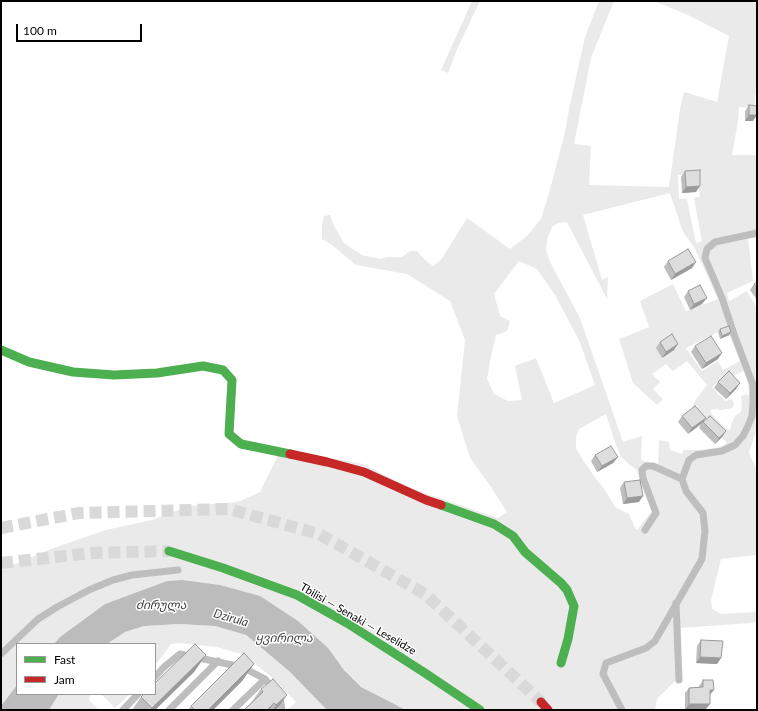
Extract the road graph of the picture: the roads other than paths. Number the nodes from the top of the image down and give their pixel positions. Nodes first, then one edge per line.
1 (757, 233) edge
2 (1, 350) edge
3 (682, 479) junction
4 (646, 530) dead end
5 (169, 552) tunnel mouth
6 (178, 570) dead end
7 (676, 603) junction
8 (1, 654) edge
9 (218, 661) junction
10 (561, 663) dead end
11 (156, 676) edge
12 (265, 679) junction
13 (678, 680) dead end
14 (137, 695) edge
15 (541, 702) tunnel mouth
16 (122, 710) edge
17 (169, 710) edge
18 (233, 710) edge
19 (282, 710) edge
20 (480, 710) edge
21 (548, 710) edge
22 (622, 710) edge

1 - 3 street
2 - 10 main road
3 - 4 street
3 - 7 street
5 - 20 main road, Tbilisi — Senaki — Leselidze
6 - 8 street
7 - 13 street
7 - 22 street
9 - 11 street
9 - 12 street
9 - 17 street
12 - 18 street
12 - 19 street
14 - 16 street
15 - 21 main road

